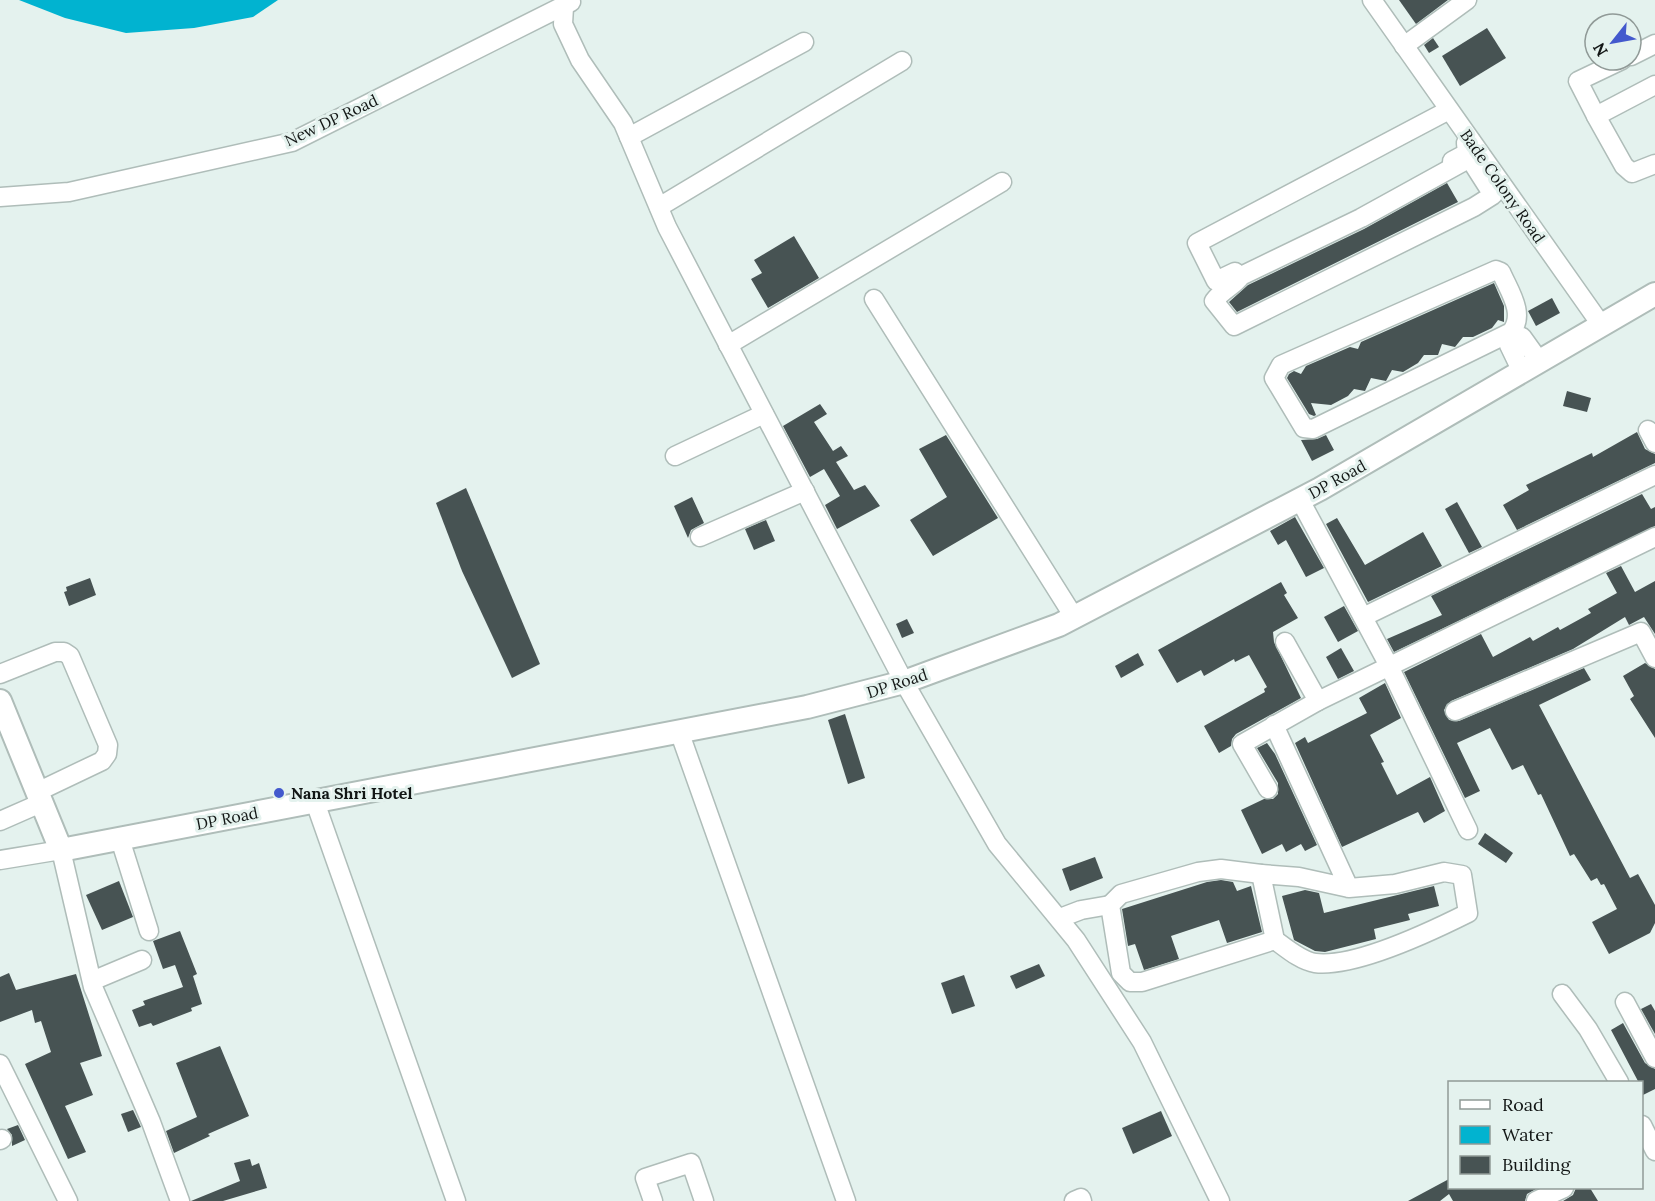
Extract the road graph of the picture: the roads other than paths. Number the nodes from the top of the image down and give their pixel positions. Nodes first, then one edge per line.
1 (1372, 0) edge
2 (1467, 0) edge
3 (569, 3) edge
4 (804, 42) dead end
5 (1404, 46) junction
6 (902, 61) dead end
7 (1597, 72) edge
8 (1655, 86) edge
9 (1446, 112) junction
10 (1596, 116) junction
11 (629, 137) junction
12 (1472, 151) junction
13 (1655, 164) edge
14 (1002, 182) dead end
15 (0, 197) edge
16 (659, 207) junction
17 (1655, 294) edge
18 (874, 299) dead end
19 (1602, 326) junction
20 (728, 345) junction
21 (1522, 352) junction
22 (764, 414) junction
23 (675, 456) dead end
24 (1655, 475) edge
25 (805, 491) junction
26 (1300, 500) junction
27 (700, 537) dead end
28 (1655, 537) edge
29 (1363, 617) junction
30 (1067, 621) junction
31 (1648, 628) edge
32 (1285, 642) dead end
33 (1655, 658) edge
34 (1389, 666) junction
35 (0, 674) edge
36 (904, 682) junction
37 (0, 701) edge
38 (1318, 701) junction
39 (1455, 711) dead end
40 (1274, 725) junction
41 (679, 731) junction
42 (1268, 789) dead end
43 (39, 798) junction
44 (315, 802) junction
45 (0, 821) edge
46 (1468, 830) dead end
47 (120, 839) junction
48 (61, 850) junction
49 (0, 860) edge
50 (1261, 874) junction
51 (1349, 888) junction
52 (1110, 905) junction
53 (1060, 918) junction
54 (149, 931) dead end
55 (1275, 940) junction
56 (142, 960) dead end
57 (92, 981) junction
58 (1562, 994) dead end
59 (1625, 1002) dead end
60 (1655, 1058) edge
61 (0, 1064) edge
62 (1618, 1081) edge
63 (1643, 1129) edge
64 (1651, 1147) edge
65 (1562, 1189) edge
66 (68, 1201) edge
67 (180, 1201) edge
68 (456, 1201) edge
69 (653, 1201) edge
70 (704, 1201) edge
71 (846, 1201) edge
72 (1074, 1201) edge
73 (1082, 1201) edge
74 (1221, 1201) edge
75 (1536, 1201) edge

1 - 5 street, Bade Colony Road
2 - 5 street
3 - 11 street
3 - 15 street, New DP Road
4 - 11 street
5 - 9 street, Bade Colony Road
6 - 16 street
7 - 10 street
8 - 10 street
9 - 12 street, Bade Colony Road
9 - 12 street
10 - 13 street
11 - 16 street
12 - 12 street
12 - 19 street, Bade Colony Road
14 - 20 street
16 - 20 street
17 - 19 street, DP Road
18 - 30 street
19 - 21 street, DP Road
20 - 22 street
21 - 21 street
21 - 26 street, DP Road
22 - 23 street
22 - 25 street
24 - 29 street
25 - 27 street
25 - 36 street
26 - 29 street
26 - 30 street, DP Road
28 - 34 street
29 - 34 street
30 - 36 street, DP Road
31 - 33 street
31 - 39 street
32 - 38 street
34 - 38 street
34 - 46 street
35 - 43 street
36 - 41 street, DP Road
36 - 53 street
37 - 43 street
38 - 40 street
40 - 42 street
40 - 51 street
41 - 44 street, DP Road
41 - 71 street
43 - 45 street
43 - 48 street
44 - 47 street, DP Road
44 - 68 street
47 - 48 street, DP Road
47 - 54 street
48 - 49 street
48 - 57 street
50 - 51 street
50 - 52 street
50 - 55 street
51 - 55 street
52 - 53 street
52 - 55 street
53 - 74 street
56 - 57 street
57 - 67 street
58 - 62 street
59 - 60 street
61 - 66 street
63 - 64 street
65 - 75 street
69 - 70 street
72 - 73 street

